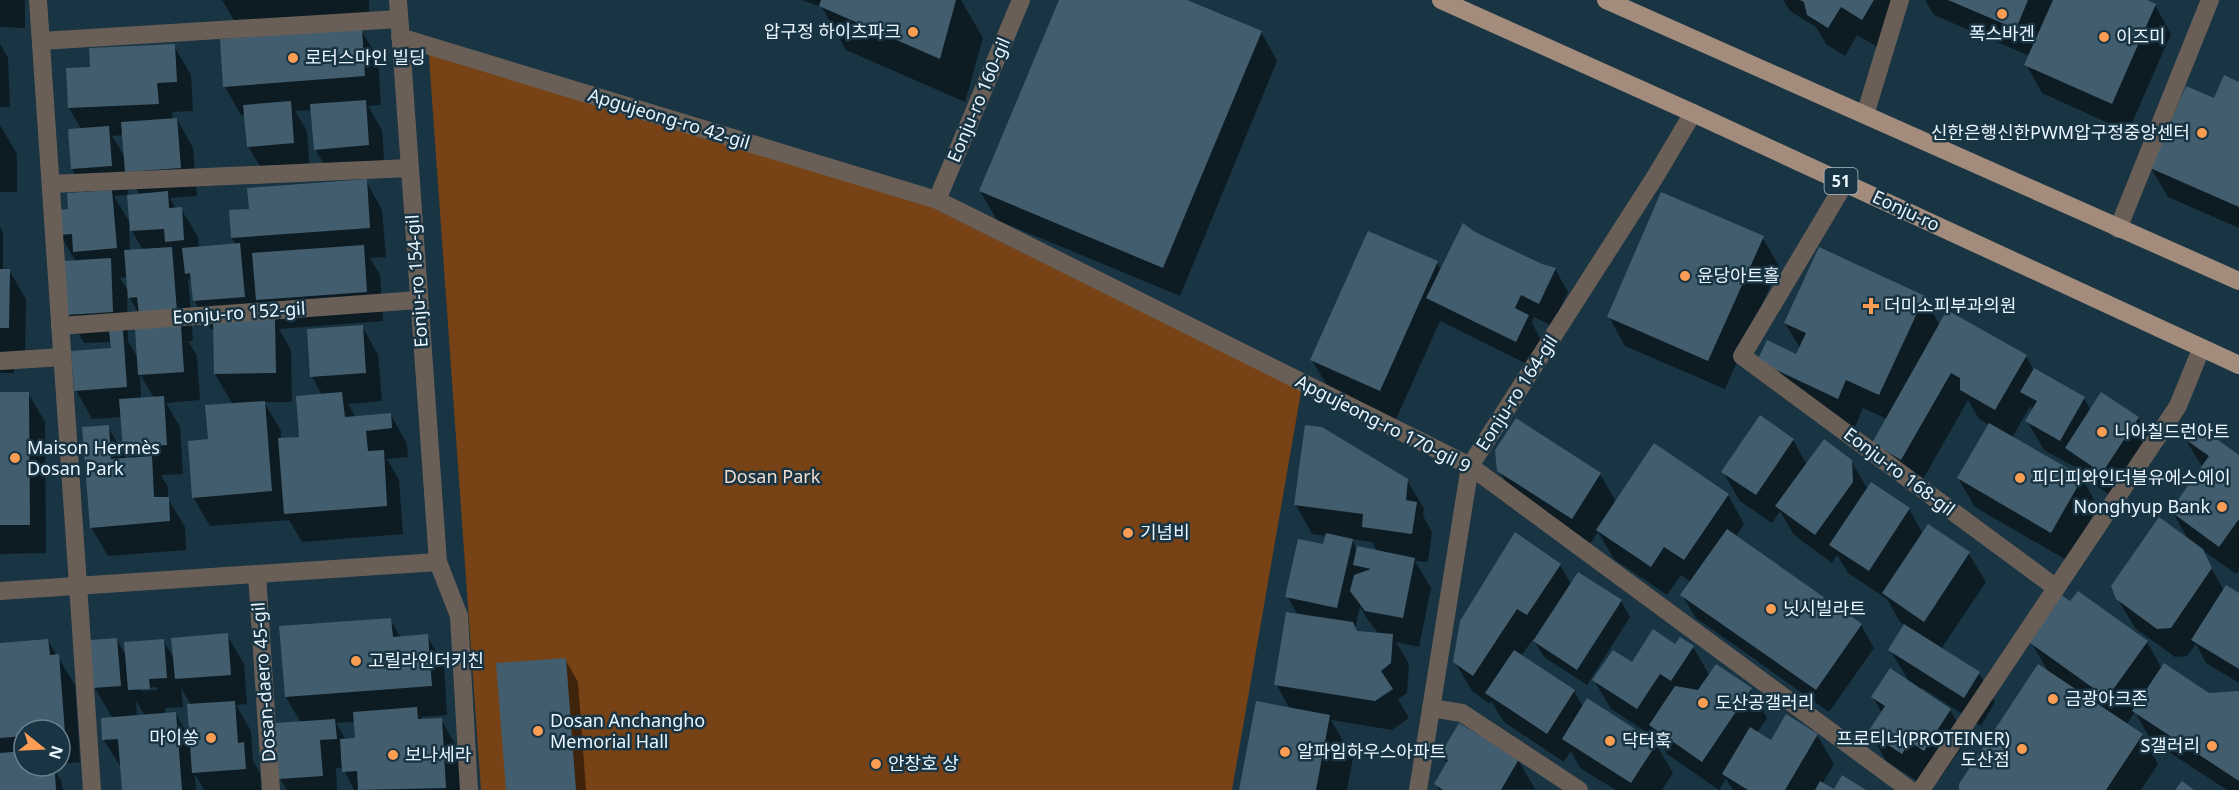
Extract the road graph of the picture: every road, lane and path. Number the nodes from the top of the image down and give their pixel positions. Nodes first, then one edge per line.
1 (38, 0) edge
2 (398, 0) edge
3 (1021, 0) edge
4 (1441, 0) edge
5 (1606, 0) edge
6 (1900, 0) edge
7 (2210, 0) edge
8 (400, 28) junction
9 (41, 41) junction
10 (1693, 112) junction
11 (1865, 115) junction
12 (409, 168) junction
13 (1845, 183) junction
14 (51, 184) junction
15 (937, 200) junction
16 (2118, 229) junction
17 (2239, 281) edge
18 (418, 300) junction
19 (60, 326) junction
20 (2201, 349) junction
21 (62, 357) junction
22 (0, 361) edge
23 (2239, 365) edge
24 (1470, 466) junction
25 (438, 562) junction
26 (257, 574) junction
27 (77, 586) junction
28 (2055, 588) junction
29 (0, 591) edge
30 (1431, 708) junction
31 (92, 790) edge
32 (271, 790) edge
33 (469, 790) edge
34 (1418, 790) edge
35 (1579, 790) edge
36 (1910, 790) edge
37 (1921, 790) edge

1 - 9 street
2 - 8 street, Eonju-ro 154-gil
3 - 15 street, Eonju-ro 160-gil
4 - 10 main road, Eonju-ro / 51
5 - 11 main road
6 - 11 street
7 - 16 street
8 - 9 street
8 - 12 street, Eonju-ro 154-gil
8 - 15 street, Apgujeong-ro 42-gil
9 - 14 street
10 - 13 main road, Eonju-ro / 51
10 - 24 street, Eonju-ro 164-gil
11 - 16 main road
12 - 14 street
12 - 18 street, Eonju-ro 154-gil
13 - 20 main road, Eonju-ro / 51
13 - 28 street, Eonju-ro 168-gil
14 - 19 street
15 - 24 street, Apgujeong-ro 170-gil 9
16 - 17 main road
18 - 19 street, Eonju-ro 152-gil
18 - 25 street, Eonju-ro 154-gil
19 - 21 street
20 - 23 main road, Eonju-ro / 51
20 - 28 street
21 - 22 street
21 - 27 street
24 - 30 street, Eonju-ro 164-gil
24 - 36 street, Apgujeong-ro 170-gil 9
25 - 26 street
25 - 33 street
26 - 27 street
26 - 32 street, Dosan-daero 45-gil
27 - 29 street
27 - 31 street
28 - 37 street
30 - 34 street, Eonju-ro 164-gil
30 - 35 street

